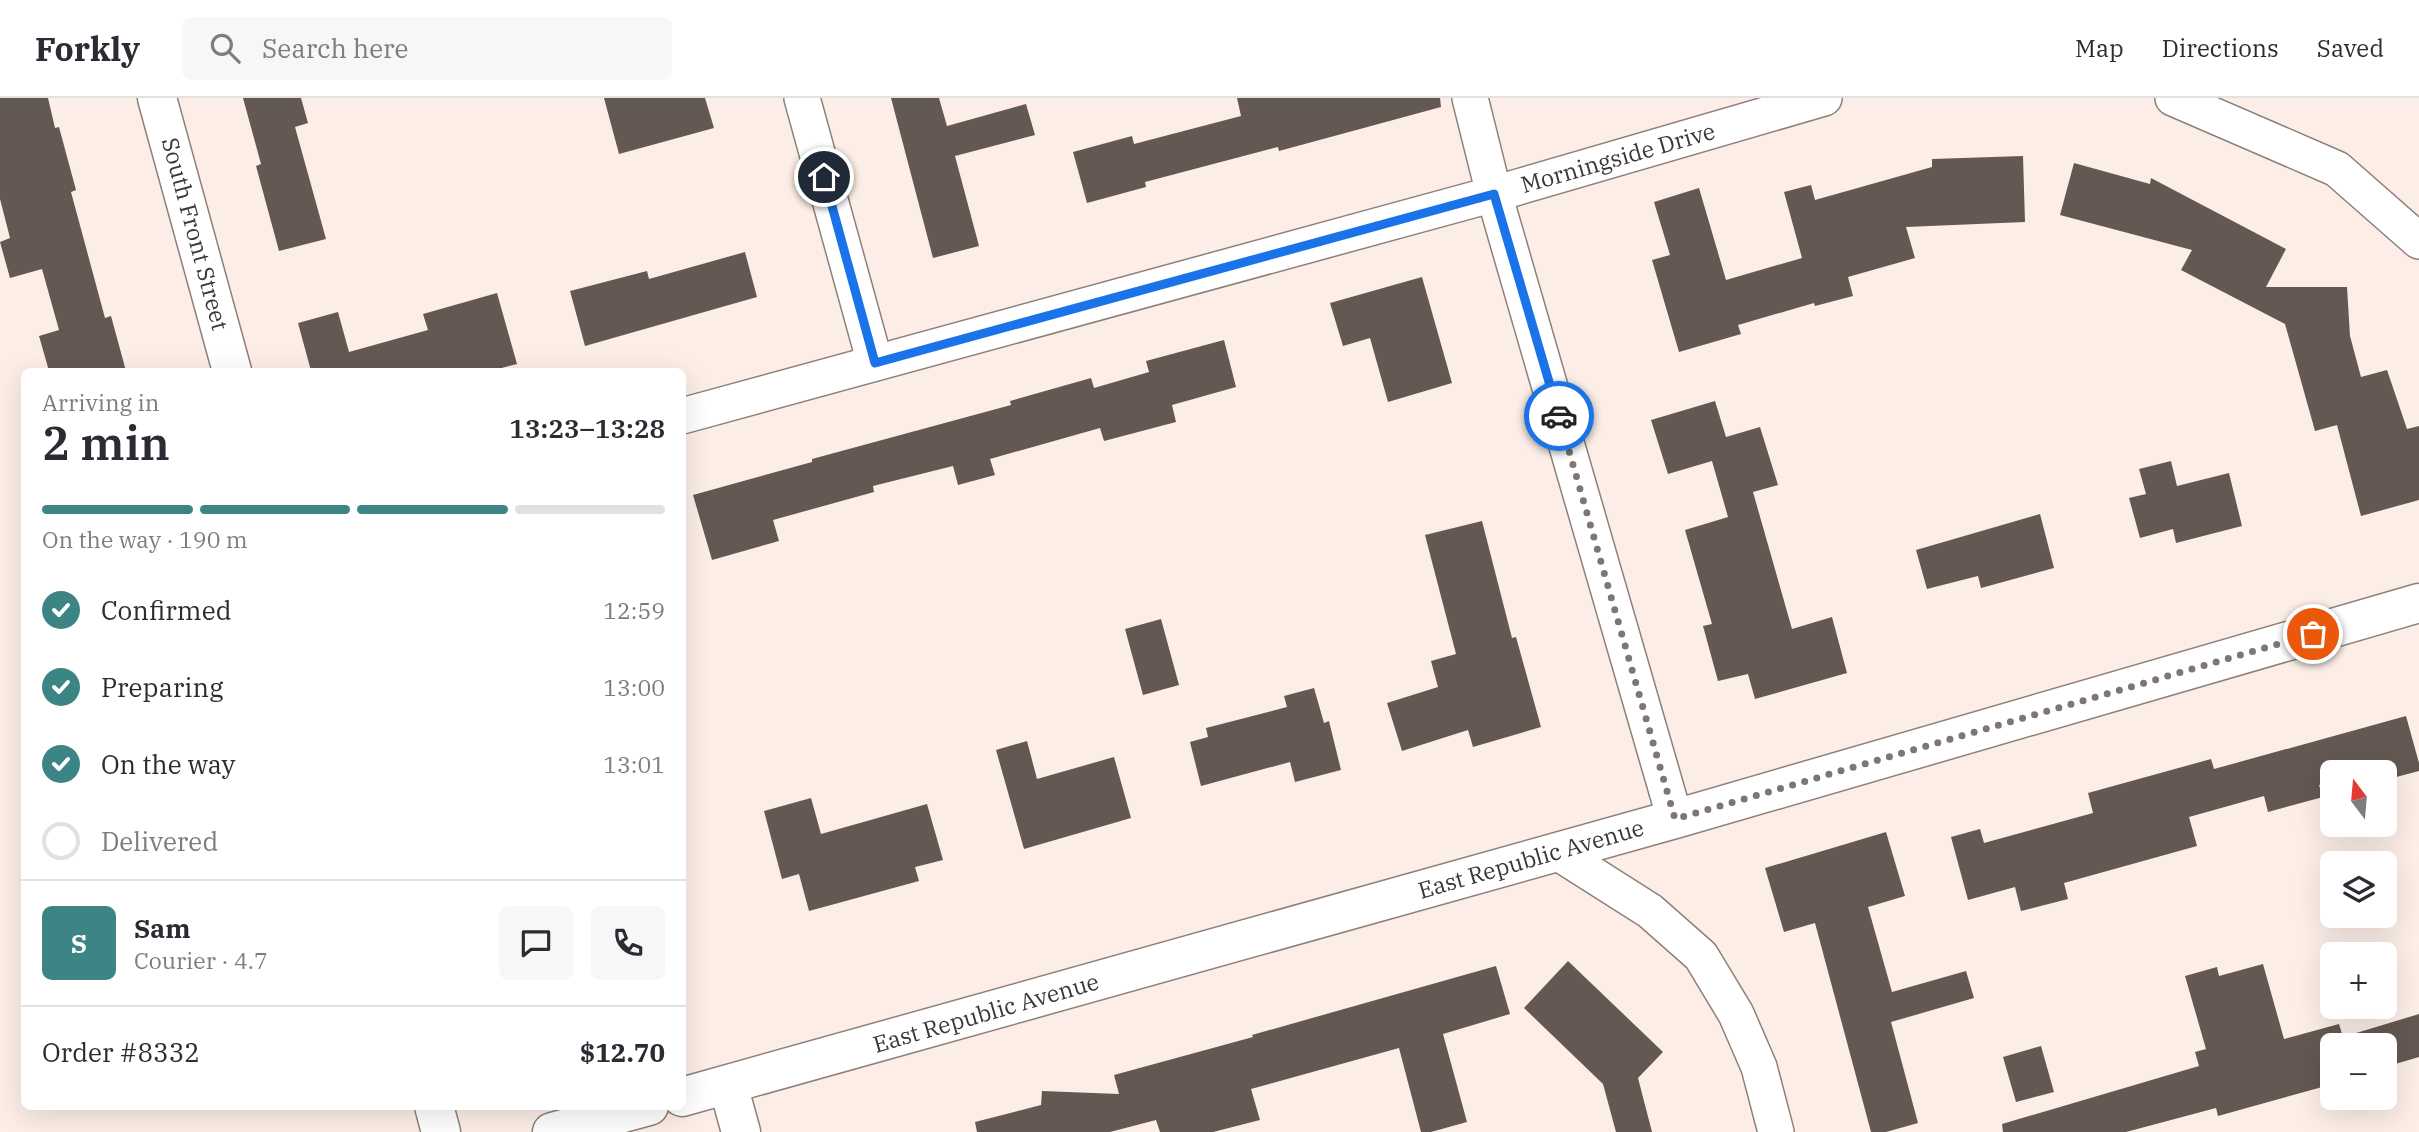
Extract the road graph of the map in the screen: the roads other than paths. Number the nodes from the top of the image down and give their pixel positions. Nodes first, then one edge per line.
1 (157, 98) edge
2 (802, 98) edge
3 (1470, 98) edge
4 (1824, 98) edge
5 (2174, 98) edge
6 (1494, 194) junction
7 (2412, 229) edge
8 (875, 363) junction
9 (231, 368) edge
10 (686, 415) edge
11 (2419, 603) edge
12 (1675, 819) junction
13 (1557, 852) junction
14 (728, 1085) junction
15 (686, 1096) edge
16 (435, 1110) edge
17 (634, 1110) edge
18 (441, 1132) edge
19 (552, 1132) edge
20 (741, 1132) edge
21 (1776, 1132) edge

1 - 9 street, South Front Street
2 - 8 street
3 - 6 street
4 - 6 street, Morningside Drive
5 - 7 street
6 - 8 street, Morningside Drive
6 - 12 street
8 - 10 street, Morningside Drive
11 - 12 street, East Republic Avenue
12 - 13 street, East Republic Avenue
13 - 14 street, East Republic Avenue
13 - 21 street
14 - 15 street, East Republic Avenue
14 - 20 street
16 - 18 street
17 - 19 street

